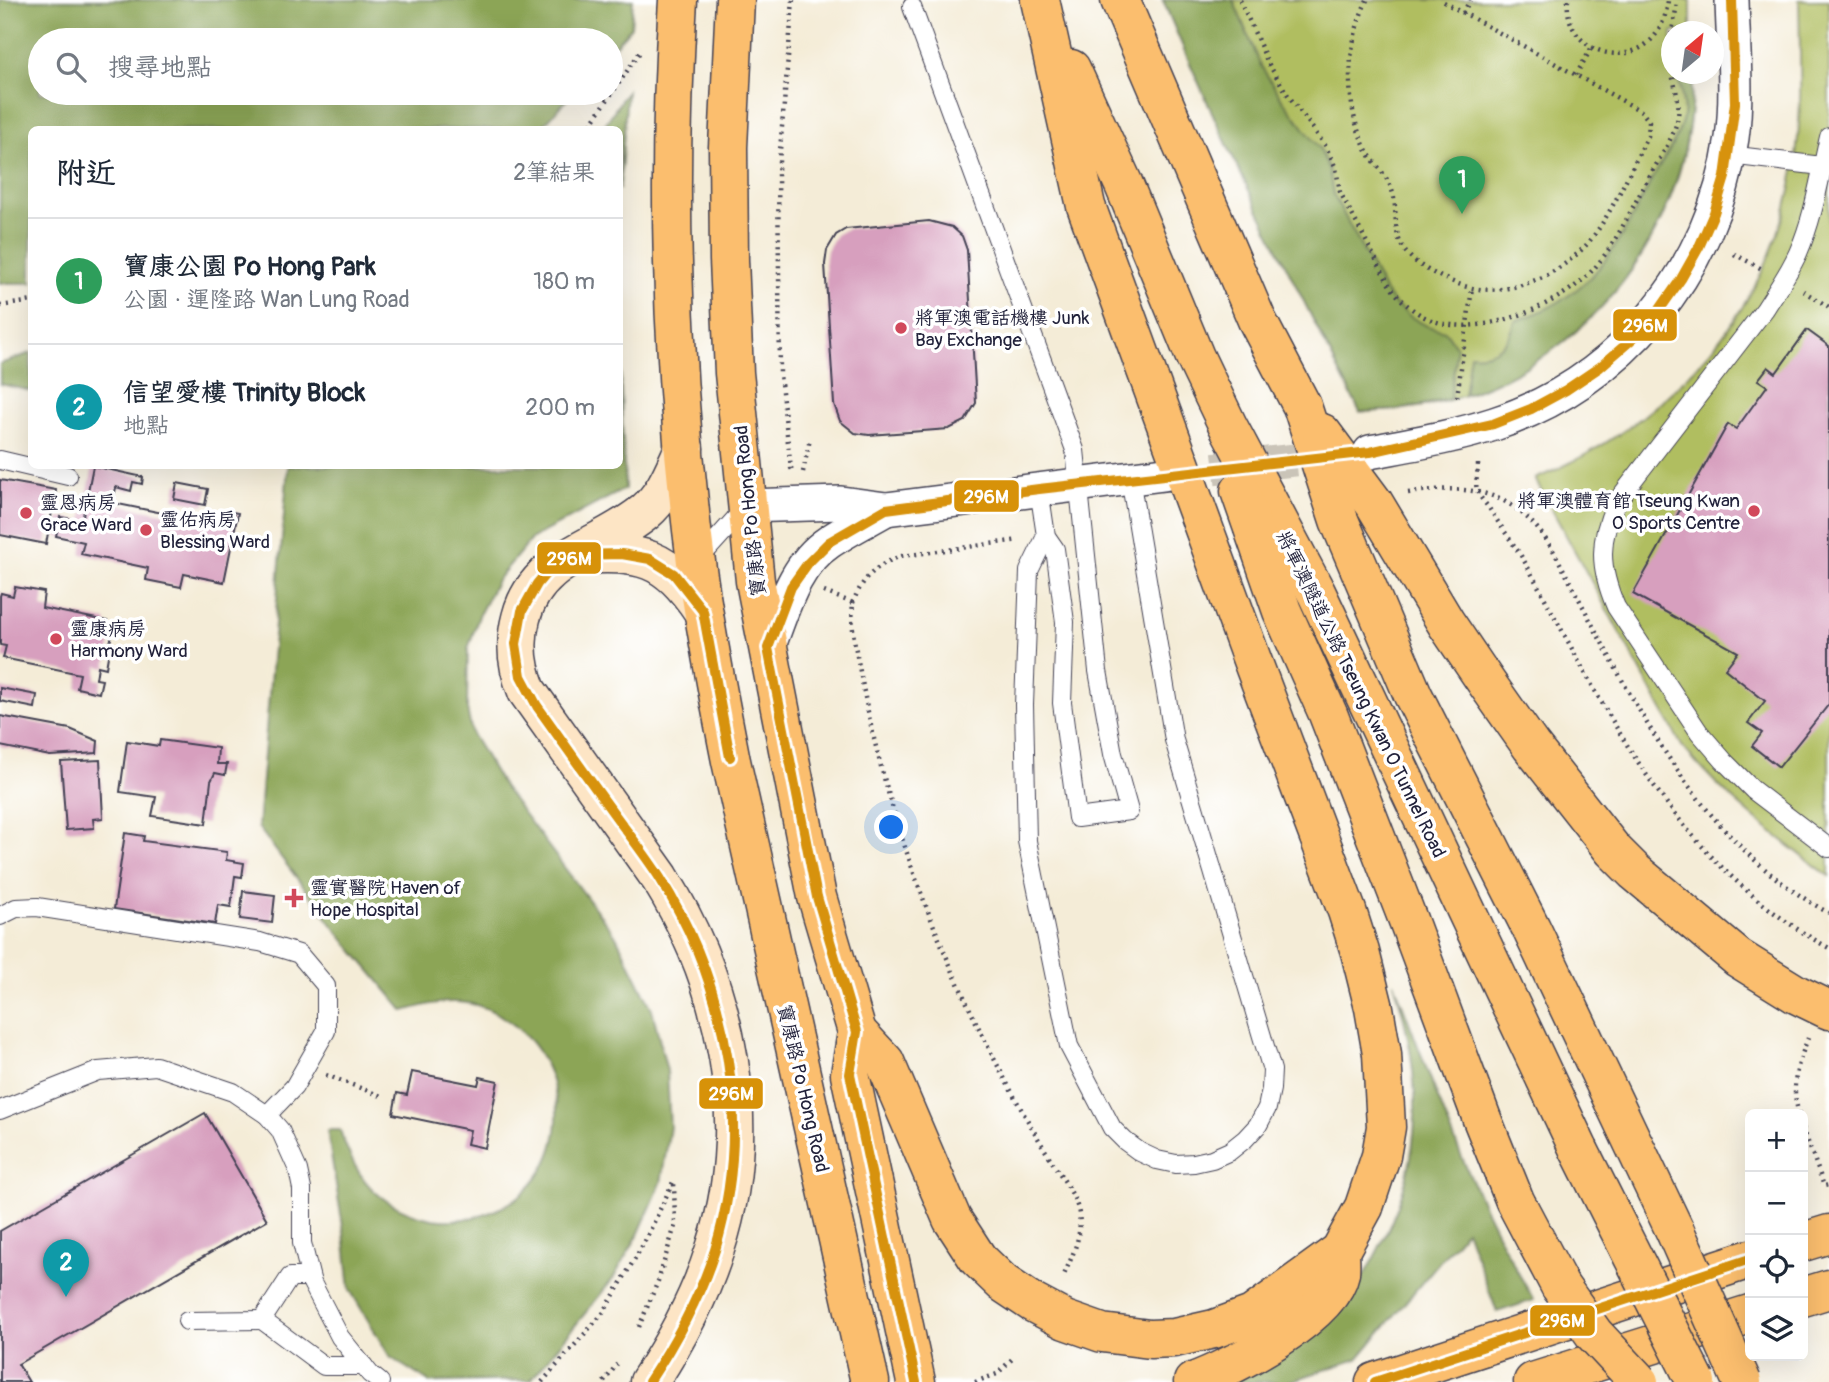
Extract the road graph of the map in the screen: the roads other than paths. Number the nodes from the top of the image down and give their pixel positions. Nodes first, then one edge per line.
1 (678, 0) edge
2 (735, 0) edge
3 (1040, 0) edge
4 (1120, 0) edge
5 (1732, 0) edge
6 (912, 8) dead end
7 (1829, 137) edge
8 (1729, 155) junction
9 (1822, 166) junction
10 (1195, 357) junction
11 (1302, 405) junction
12 (684, 448) junction
13 (1370, 453) tunnel mouth
14 (0, 460) edge
15 (28, 467) edge
16 (38, 469) edge
17 (1164, 474) tunnel mouth
18 (68, 476) dead end
19 (1130, 478) junction
20 (1080, 484) junction
21 (1039, 489) junction
22 (747, 506) junction
23 (886, 509) junction
24 (1046, 536) junction
25 (574, 555) junction
26 (696, 562) junction
27 (703, 611) junction
28 (768, 648) junction
29 (1829, 848) edge
30 (0, 916) edge
31 (1818, 1024) edge
32 (858, 1032) junction
33 (0, 1110) edge
34 (267, 1115) junction
35 (1829, 1234) edge
36 (1808, 1240) edge
37 (1340, 1251) junction
38 (1745, 1261) edge
39 (310, 1277) junction
40 (1829, 1289) edge
41 (1808, 1295) edge
42 (1707, 1299) junction
43 (1745, 1316) edge
44 (262, 1320) junction
45 (187, 1321) dead end
46 (364, 1366) junction
47 (913, 1369) edge
48 (869, 1375) edge
49 (380, 1382) edge
50 (649, 1382) edge
51 (1194, 1382) edge
52 (1375, 1382) edge
53 (1533, 1382) edge
54 (1639, 1382) edge
55 (1696, 1382) edge
56 (1742, 1382) edge
57 (1758, 1382) edge

1 - 12 main road, 寶康路 Po Hong Road
2 - 22 main road, 寶康路 Po Hong Road
3 - 10 main road, 將軍澳隧道公路 Tseung Kwan O Tunnel Road
3 - 37 main road
4 - 11 main road
5 - 8 street
6 - 20 lane
7 - 9 lane
8 - 9 lane
8 - 13 street
9 - 29 lane
10 - 54 main road, bridge
10 - 55 main road, 將軍澳隧道公路 Tseung Kwan O Tunnel Road, bridge
11 - 31 main road
11 - 42 main road, bridge
12 - 25 street
12 - 26 main road, 寶康路 Po Hong Road
14 - 15 lane
16 - 18 lane
17 - 19 street
19 - 20 street
19 - 24 lane
20 - 21 street
20 - 24 lane
21 - 23 street
21 - 24 lane
22 - 23 street
22 - 26 lane
22 - 28 main road, 寶康路 Po Hong Road
23 - 28 street
25 - 27 street
25 - 50 street
26 - 27 main road, 寶康路 Po Hong Road
27 - 48 main road, 寶康路 Po Hong Road
28 - 32 main road, 寶康路 Po Hong Road
30 - 34 lane
32 - 37 main road
32 - 47 main road, 寶康路 Po Hong Road
33 - 34 lane
34 - 39 lane
35 - 36 main road
37 - 51 main road
38 - 52 main road
39 - 44 lane
39 - 46 lane
40 - 41 main road
42 - 56 main road, bridge
42 - 57 main road, bridge
43 - 53 main road
44 - 45 lane
44 - 46 lane
46 - 49 lane

